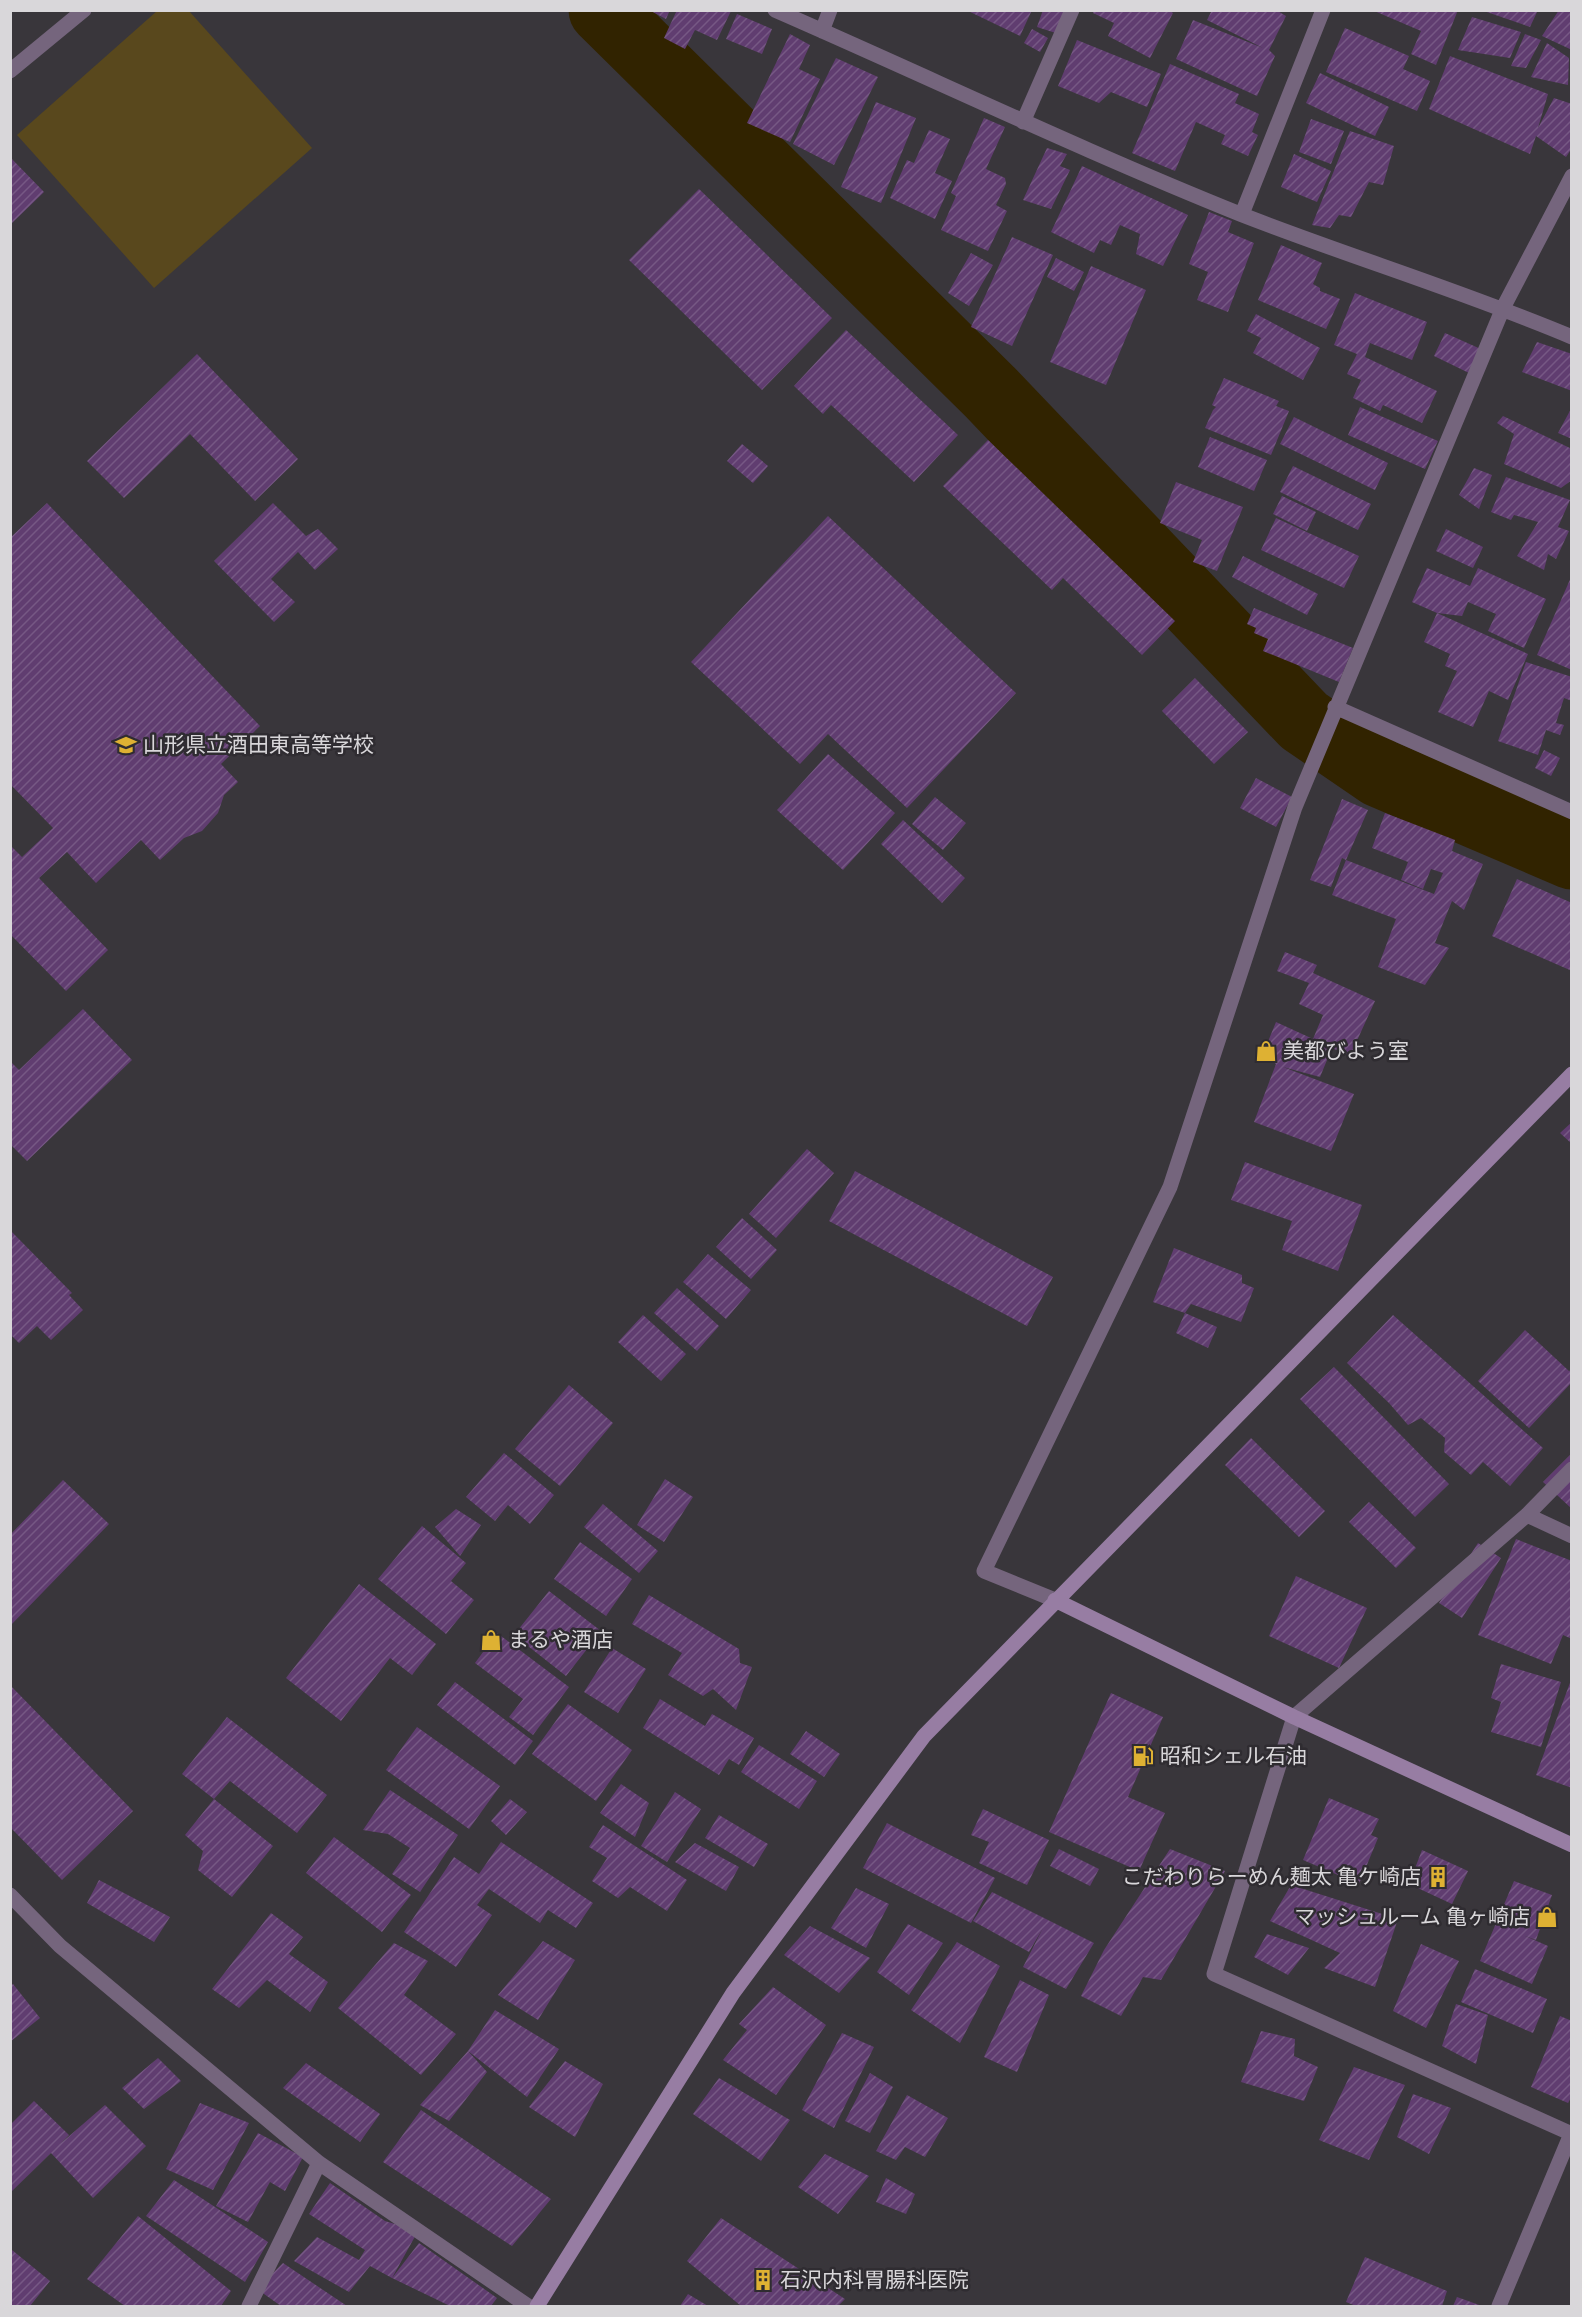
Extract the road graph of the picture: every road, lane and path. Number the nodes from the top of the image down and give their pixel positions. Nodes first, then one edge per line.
1 (84, 10) edge
2 (775, 10) edge
3 (830, 10) edge
4 (1072, 10) edge
5 (1323, 10) edge
6 (822, 31) junction
7 (10, 71) edge
8 (1023, 122) junction
9 (1572, 176) edge
10 (1242, 214) junction
11 (1503, 308) junction
12 (1572, 337) edge
13 (1335, 707) junction
14 (1572, 812) edge
15 (1572, 1074) edge
16 (1572, 1469) edge
17 (1527, 1515) junction
18 (1572, 1536) edge
19 (1055, 1600) junction
20 (1294, 1717) junction
21 (1572, 1845) edge
22 (10, 1895) edge
23 (1571, 2134) edge
24 (319, 2163) junction
25 (249, 2307) edge
26 (528, 2307) edge
27 (537, 2307) edge
28 (1499, 2307) edge

1 - 7 street
2 - 6 street
3 - 6 street
4 - 8 street
5 - 10 street
6 - 8 street
8 - 10 street
9 - 11 street
10 - 11 street
11 - 12 street
11 - 13 street
13 - 14 street
13 - 19 street
15 - 19 street
16 - 17 street
17 - 18 street
17 - 20 street
19 - 20 street
19 - 27 street
20 - 21 street
20 - 23 street
22 - 24 street
23 - 28 street
24 - 25 street
24 - 26 street

